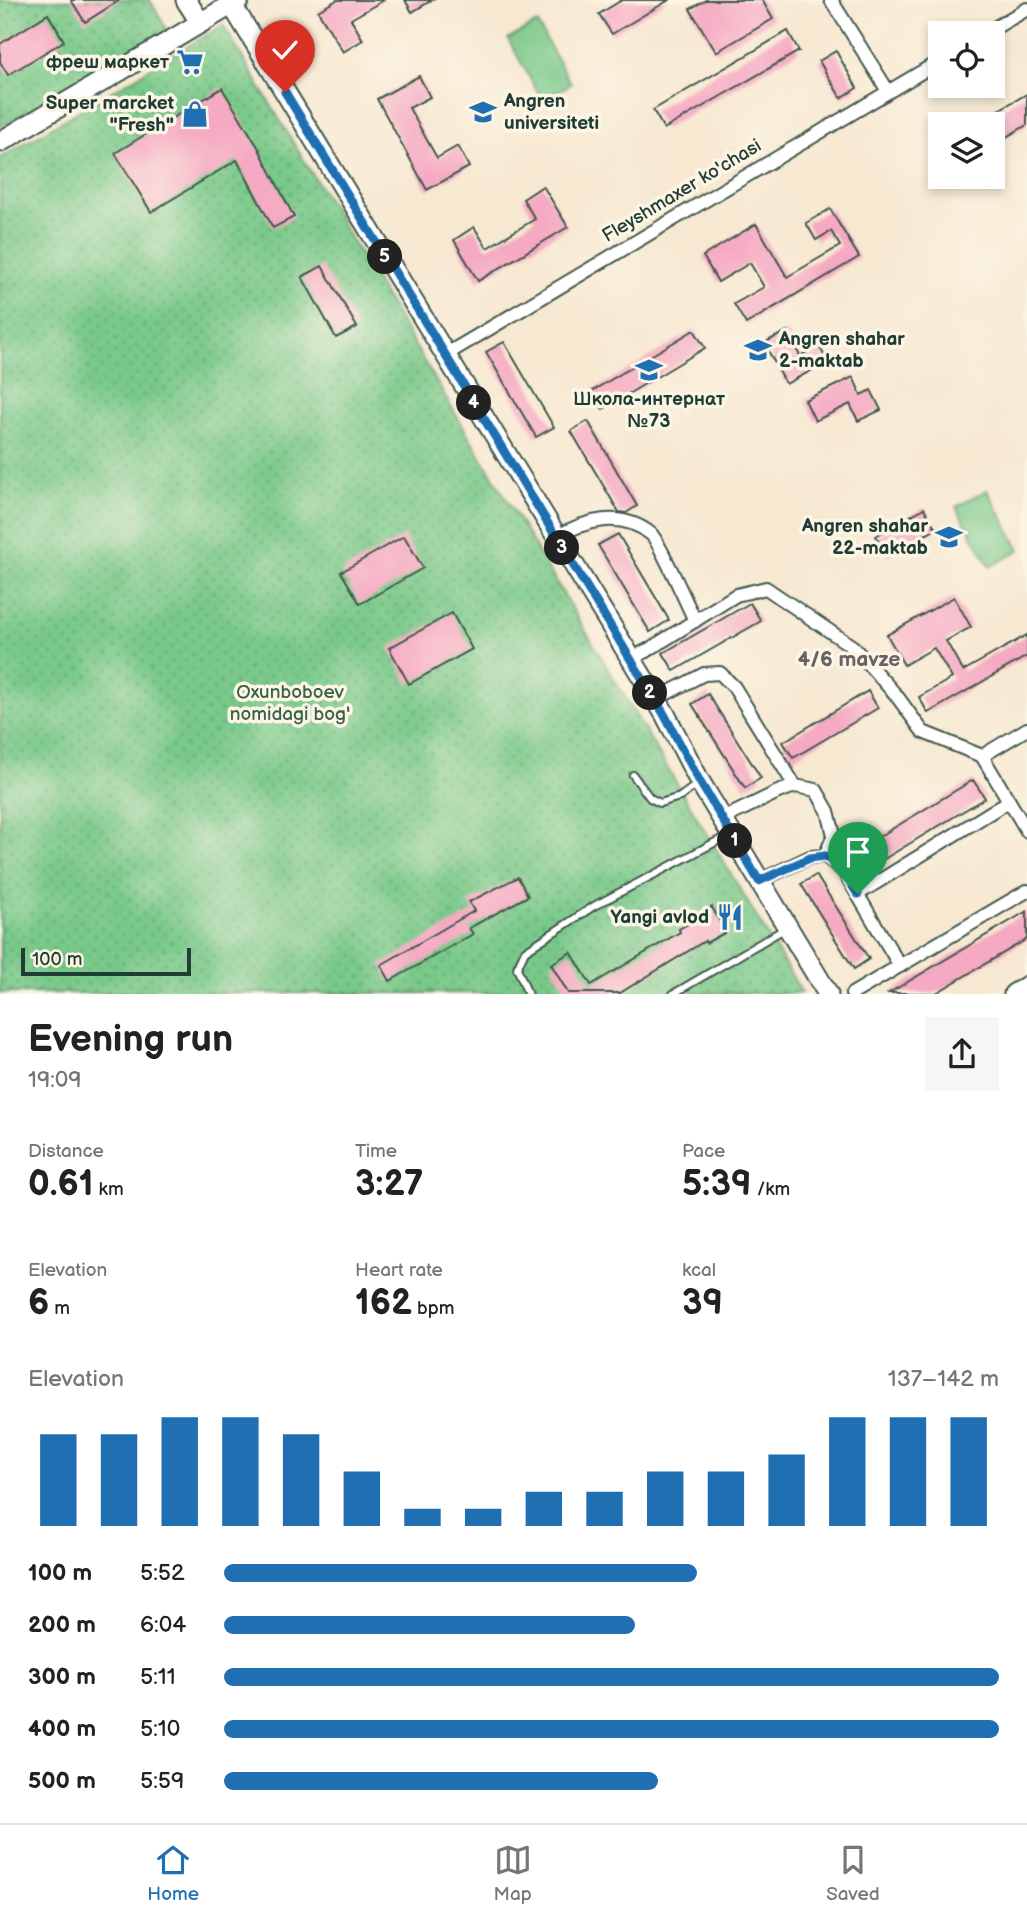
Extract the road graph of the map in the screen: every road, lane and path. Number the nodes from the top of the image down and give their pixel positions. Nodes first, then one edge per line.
1 (186, 0) edge
2 (831, 0) edge
3 (235, 2) edge
4 (1027, 9) edge
5 (200, 22) junction
6 (1005, 22) edge
7 (928, 68) edge
8 (888, 91) junction
9 (0, 142) edge
10 (445, 355) junction
11 (555, 538) junction
12 (695, 621) junction
13 (630, 659) junction
14 (654, 700) junction
15 (1027, 729) edge
16 (982, 756) junction
17 (633, 775) dead end
18 (700, 782) junction
19 (795, 786) junction
20 (1009, 801) junction
21 (727, 826) junction
22 (1027, 831) edge
23 (825, 856) junction
24 (759, 881) junction
25 (1027, 891) edge
26 (858, 894) junction
27 (789, 927) junction
28 (900, 966) junction
29 (1027, 986) edge
30 (528, 993) edge
31 (673, 993) edge
32 (828, 993) edge
33 (852, 993) edge
34 (1014, 993) edge

1 - 5 street
2 - 8 street
3 - 5 street
3 - 10 street
4 - 6 street
5 - 9 street
7 - 8 street, Fleyshmaxer ko'chasi
8 - 10 street, Fleyshmaxer ko'chasi
10 - 11 street
11 - 12 street
11 - 13 street
12 - 13 street
12 - 16 street
13 - 14 street
14 - 18 street
14 - 19 street
15 - 16 street
16 - 20 street
17 - 18 lane
18 - 21 street
19 - 21 street
19 - 23 street
20 - 22 street
20 - 26 street
21 - 24 street
21 - 30 lane
23 - 24 street
23 - 26 street
24 - 27 street
25 - 28 street
26 - 28 street
27 - 31 lane
27 - 32 street
28 - 33 street
29 - 34 street

